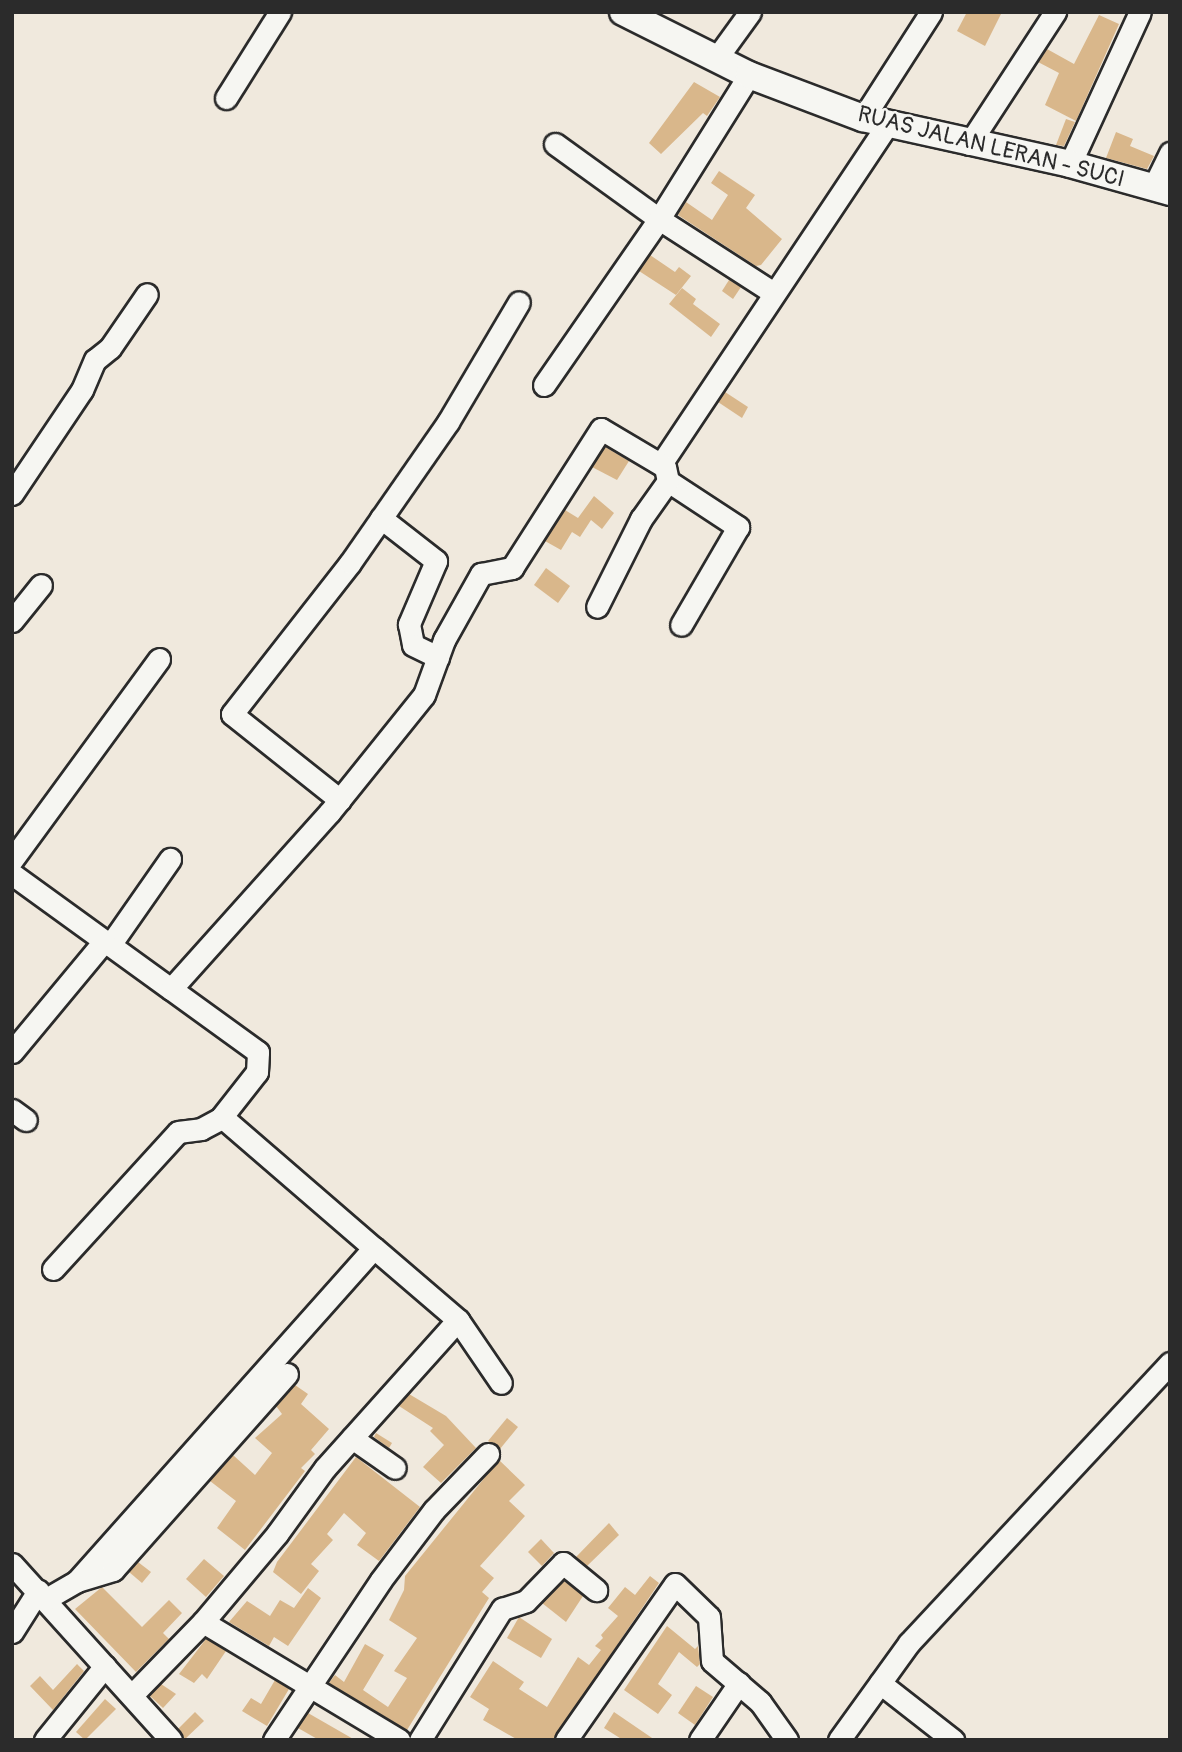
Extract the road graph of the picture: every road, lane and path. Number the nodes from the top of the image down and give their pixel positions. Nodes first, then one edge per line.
1 (280, 12) edge
2 (623, 12) edge
3 (750, 12) edge
4 (931, 12) edge
5 (1055, 12) edge
6 (1140, 12) edge
7 (716, 59) junction
8 (749, 75) junction
9 (226, 98) dead end
10 (875, 121) junction
11 (555, 144) dead end
12 (970, 144) junction
13 (1170, 153) edge
14 (1070, 164) junction
15 (1162, 189) edge
16 (659, 219) junction
17 (774, 293) junction
18 (147, 294) dead end
19 (519, 302) dead end
20 (544, 384) dead end
21 (665, 473) junction
22 (12, 494) edge
23 (381, 517) junction
24 (41, 585) dead end
25 (597, 607) dead end
26 (12, 621) edge
27 (681, 625) dead end
28 (438, 657) junction
29 (159, 659) dead end
30 (340, 800) junction
31 (170, 859) dead end
32 (12, 860) edge
33 (12, 874) edge
34 (107, 943) junction
35 (171, 989) junction
36 (12, 1052) edge
37 (222, 1117) junction
38 (374, 1248) junction
39 (53, 1269) dead end
40 (458, 1320) junction
41 (1170, 1363) edge
42 (287, 1374) dead end
43 (501, 1382) dead end
44 (352, 1438) junction
45 (488, 1454) dead end
46 (394, 1468) dead end
47 (152, 1512) junction
48 (12, 1564) edge
49 (596, 1590) dead end
50 (42, 1595) junction
51 (203, 1622) junction
52 (12, 1632) edge
53 (106, 1666) junction
54 (738, 1683) junction
55 (880, 1683) junction
56 (307, 1688) junction
57 (132, 1695) junction
58 (53, 1737) edge
59 (170, 1740) edge
60 (274, 1740) edge
61 (399, 1740) edge
62 (420, 1740) edge
63 (566, 1740) edge
64 (700, 1740) edge
65 (787, 1740) edge
66 (839, 1740) edge
67 (953, 1740) edge

1 - 9 street
2 - 7 main road, RUAS JALAN LERAN - SUCI
3 - 7 street
4 - 10 street
5 - 12 street
6 - 14 street
7 - 8 main road, RUAS JALAN LERAN - SUCI
8 - 10 main road, RUAS JALAN LERAN - SUCI
8 - 16 street
10 - 12 main road, RUAS JALAN LERAN - SUCI
10 - 17 street
11 - 16 street
12 - 14 main road, RUAS JALAN LERAN - SUCI
13 - 15 street
14 - 15 main road, RUAS JALAN LERAN - SUCI
16 - 17 street
16 - 20 street
17 - 21 street
18 - 22 street
19 - 23 street
21 - 25 street
21 - 27 street
21 - 28 street
23 - 28 street
23 - 30 street
24 - 26 street
28 - 30 street
29 - 32 street
30 - 35 street
31 - 34 street
33 - 34 street
34 - 35 street
34 - 36 street
35 - 37 street
37 - 38 street
37 - 39 street
38 - 40 street
38 - 47 street
40 - 43 street
40 - 44 street
41 - 55 street
42 - 47 street
44 - 46 street
44 - 51 street
45 - 56 street
47 - 50 street
48 - 50 street
49 - 62 street
50 - 52 street
50 - 53 street
51 - 56 street
51 - 57 street
53 - 57 street
53 - 58 street
54 - 63 street
54 - 64 street
54 - 65 street
55 - 66 street
55 - 67 street
56 - 60 street
56 - 61 street
57 - 59 street

